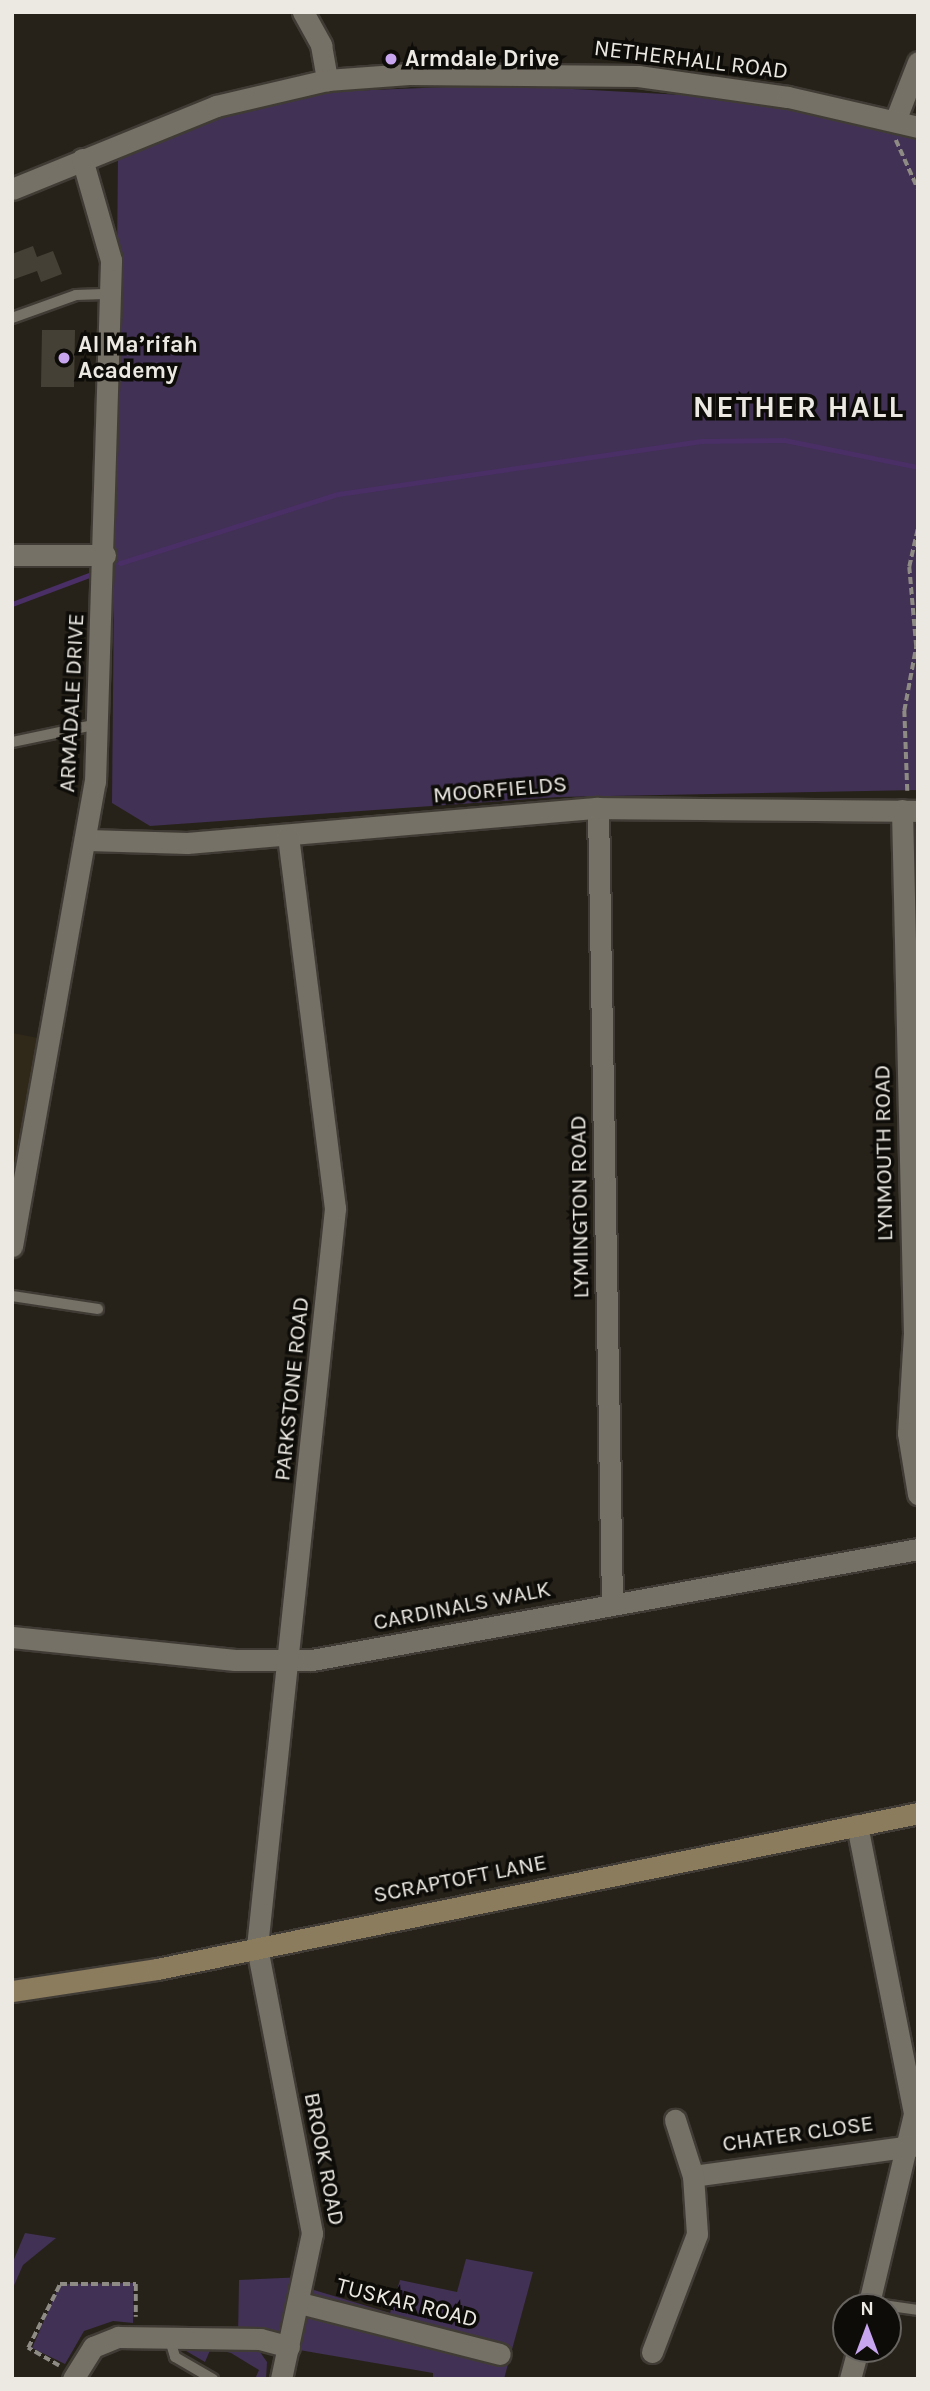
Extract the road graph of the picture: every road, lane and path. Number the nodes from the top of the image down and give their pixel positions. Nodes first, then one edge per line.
1 (303, 12) edge
2 (918, 62) edge
3 (327, 80) junction
4 (895, 121) junction
5 (918, 127) edge
6 (82, 159) junction
7 (12, 189) edge
8 (918, 189) edge
9 (111, 294) junction
10 (12, 317) edge
11 (918, 527) edge
12 (12, 555) edge
13 (105, 555) junction
14 (99, 724) junction
15 (12, 742) edge
16 (598, 808) junction
17 (910, 810) edge
18 (288, 836) junction
19 (88, 840) junction
20 (12, 1246) edge
21 (12, 1296) edge
22 (98, 1309) dead end
23 (918, 1494) edge
24 (918, 1549) edge
25 (612, 1604) junction
26 (12, 1637) edge
27 (291, 1662) junction
28 (918, 1813) edge
29 (857, 1825) junction
30 (257, 1947) junction
31 (12, 1991) edge
32 (675, 2120) dead end
33 (914, 2145) edge
34 (693, 2176) junction
35 (871, 2293) edge
36 (300, 2303) junction
37 (136, 2337) junction
38 (169, 2337) junction
39 (289, 2347) junction
40 (652, 2353) dead end
41 (500, 2354) dead end
42 (74, 2377) edge
43 (213, 2379) edge
44 (281, 2379) edge

1 - 3 street
2 - 4 street
3 - 4 street, NETHERHALL ROAD
3 - 6 street, NETHERHALL ROAD
4 - 5 street, NETHERHALL ROAD
4 - 8 path
6 - 7 street, NETHERHALL ROAD
6 - 9 street, ARMADALE DRIVE
9 - 10 lane
9 - 13 street, ARMADALE DRIVE
11 - 17 path
12 - 13 street
13 - 14 street, ARMADALE DRIVE
14 - 15 lane
14 - 19 street, ARMADALE DRIVE
16 - 17 street, MOORFIELDS
16 - 18 street, MOORFIELDS
16 - 25 street, LYMINGTON ROAD
17 - 23 street, LYNMOUTH ROAD
18 - 19 street, MOORFIELDS
18 - 27 street, PARKSTONE ROAD
19 - 20 street, ARMADALE DRIVE
21 - 22 lane
24 - 25 street, CARDINALS WALK
25 - 27 street, CARDINALS WALK
26 - 27 street, CARDINALS WALK
27 - 30 street, PARKSTONE ROAD
28 - 29 street, SCRAPTOFT LANE
29 - 30 street, SCRAPTOFT LANE
29 - 33 street
30 - 31 street, SCRAPTOFT LANE
30 - 36 street, BROOK ROAD
32 - 34 street
33 - 34 street, CHATER CLOSE
33 - 35 street
34 - 40 street
36 - 39 street, BROOK ROAD
36 - 41 street, TUSKAR ROAD
37 - 38 street
37 - 42 street
37 - 42 path
38 - 39 street
38 - 43 lane
39 - 44 street, BROOK ROAD

